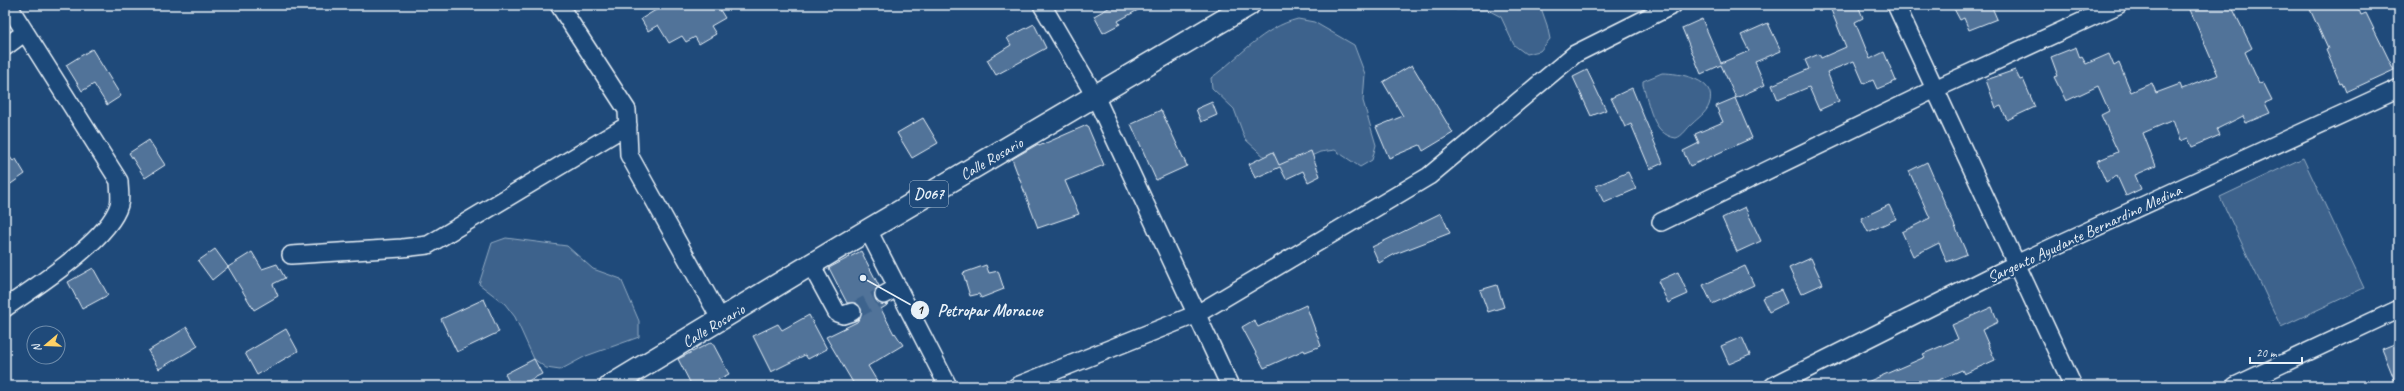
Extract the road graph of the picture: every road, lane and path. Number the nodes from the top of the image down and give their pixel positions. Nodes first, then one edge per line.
1 (8, 5) edge
2 (559, 5) edge
3 (1042, 5) edge
4 (1249, 5) edge
5 (1673, 5) edge
6 (1896, 5) edge
7 (2118, 5) edge
8 (24, 33) junction
9 (5, 47) edge
10 (2399, 88) edge
11 (1935, 89) junction
12 (1095, 96) junction
13 (628, 124) junction
14 (1661, 222) dead end
15 (868, 230) junction
16 (291, 255) dead end
17 (2016, 264) junction
18 (811, 265) junction
19 (5, 308) edge
20 (2399, 309) edge
21 (852, 312) tunnel mouth
22 (1197, 314) junction
23 (721, 320) junction
24 (610, 386) edge
25 (948, 386) edge
26 (1017, 386) edge
27 (1230, 386) edge
28 (1773, 386) edge
29 (2073, 386) edge
30 (2235, 386) edge

1 - 8 street
2 - 13 street
3 - 12 street
4 - 12 main road, Calle Rosario / D067
5 - 22 street
6 - 11 street
7 - 11 street
8 - 9 street
8 - 19 street
10 - 17 street, Sargento Ayudante Bernardino Medina
11 - 14 street
11 - 17 street
12 - 15 main road, Calle Rosario / D067
12 - 22 street
13 - 16 street
13 - 23 street
15 - 18 main road, Calle Rosario / D067
15 - 25 street
17 - 28 street, Sargento Ayudante Bernardino Medina
17 - 29 street
18 - 21 street
18 - 23 main road, Calle Rosario / D067
20 - 30 street
22 - 26 street
22 - 27 street
23 - 24 main road, Calle Rosario / D067

